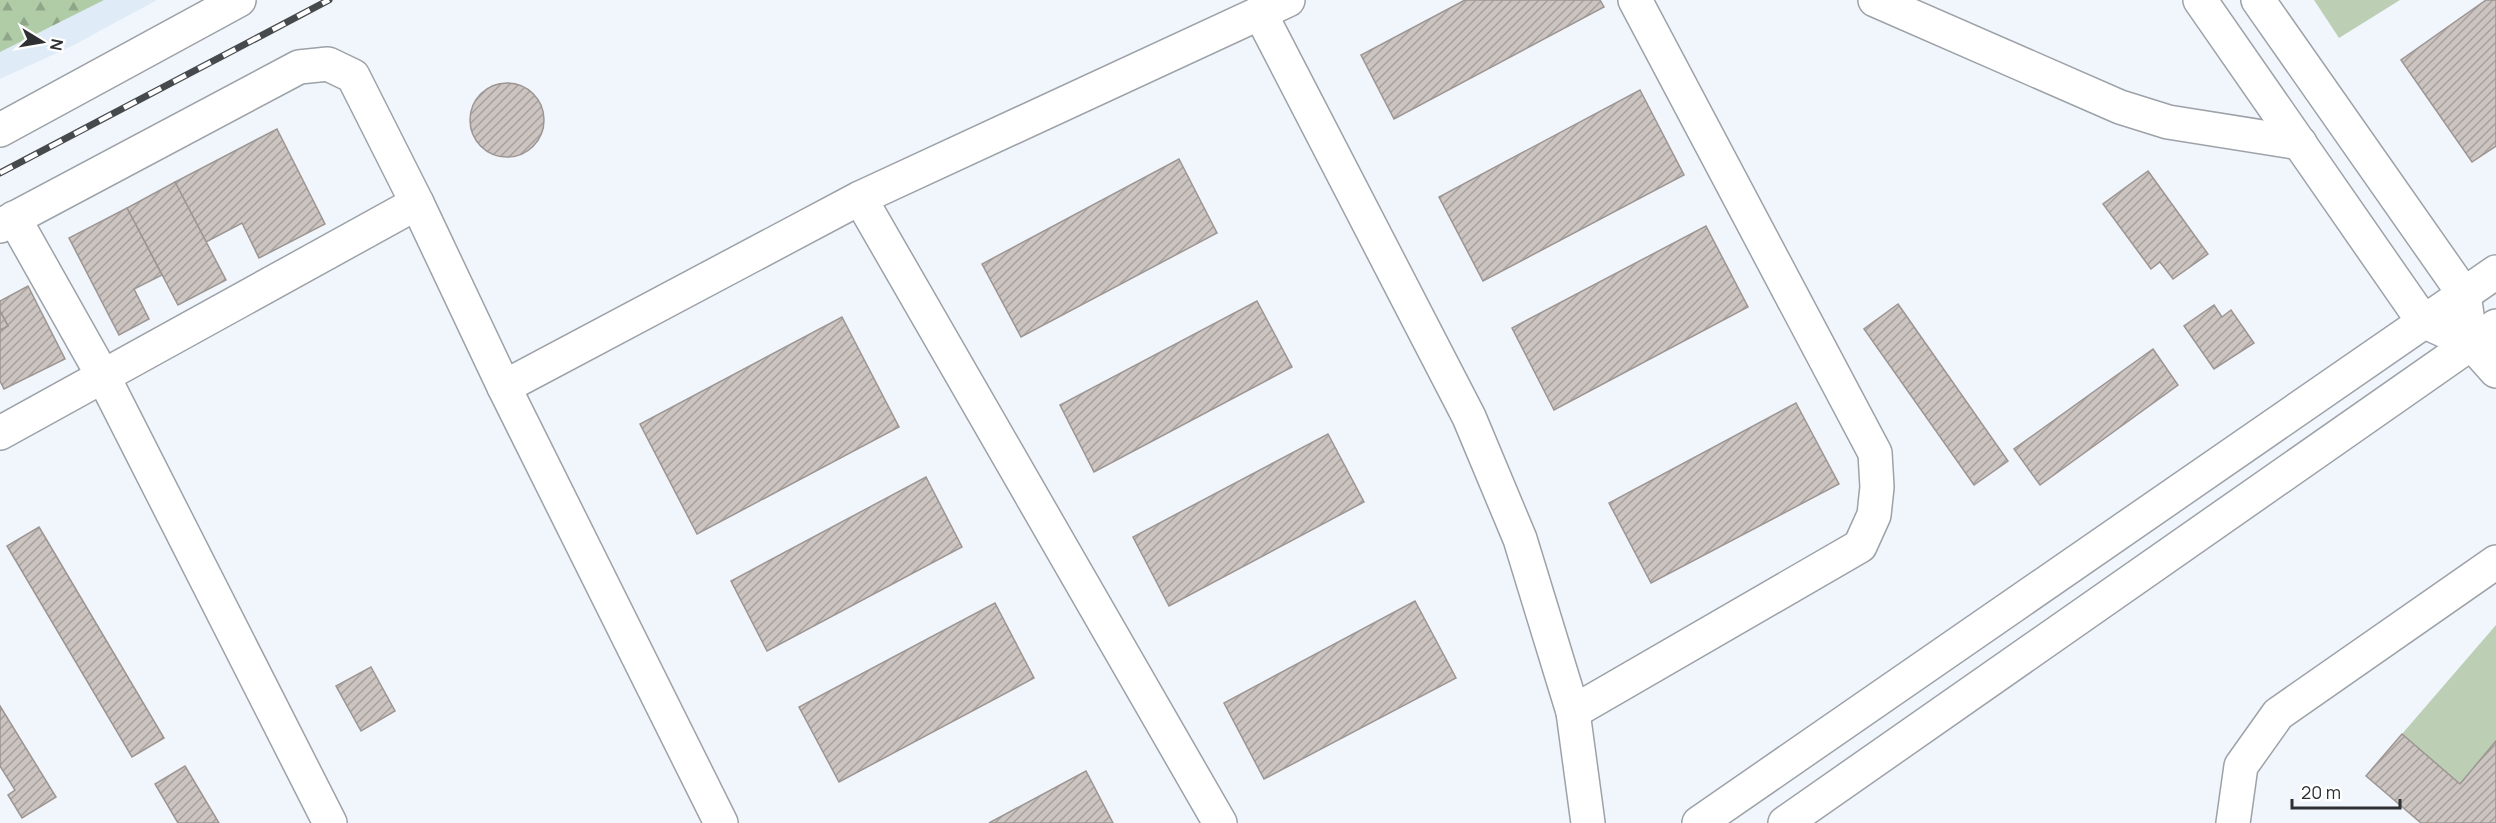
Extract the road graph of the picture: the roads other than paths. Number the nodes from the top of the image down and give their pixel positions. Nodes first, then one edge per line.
1 (238, 0) edge
2 (1635, 0) edge
3 (1875, 0) edge
4 (2200, 0) edge
5 (2258, 0) edge
6 (1274, 6) edge
7 (0, 130) edge
8 (2300, 143) junction
9 (860, 198) junction
10 (417, 203) junction
11 (7, 222) edge
12 (2496, 272) edge
13 (2464, 294) junction
14 (2423, 321) junction
15 (2484, 335) edge
16 (2496, 371) edge
17 (103, 376) junction
18 (504, 387) junction
19 (0, 434) edge
20 (2496, 561) edge
21 (1573, 712) junction
22 (330, 823) edge
23 (721, 823) edge
24 (1221, 823) edge
25 (1588, 823) edge
26 (1699, 823) edge
27 (1785, 823) edge
28 (2233, 823) edge

1 - 7 main road
2 - 21 main road
3 - 8 main road
4 - 8 main road
5 - 13 main road
6 - 9 main road
6 - 21 main road
8 - 14 main road
9 - 18 main road
9 - 24 main road
10 - 11 main road
10 - 17 main road
10 - 18 main road
11 - 17 main road
12 - 13 main road
13 - 14 main road
13 - 15 main road
14 - 15 main road
14 - 26 main road
15 - 16 main road
15 - 27 main road
17 - 19 main road
17 - 22 main road
18 - 23 main road
20 - 28 main road
21 - 25 main road

